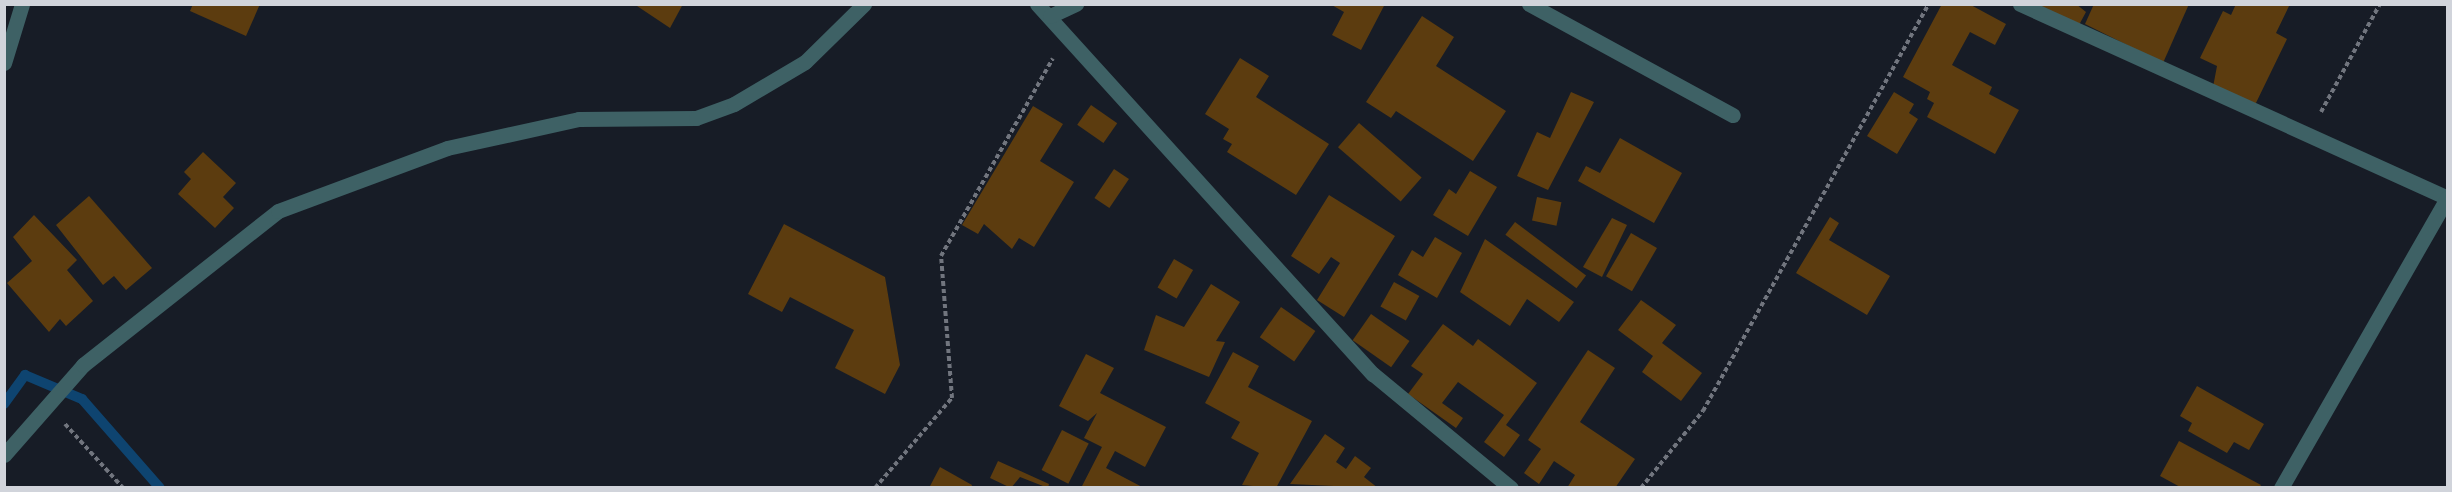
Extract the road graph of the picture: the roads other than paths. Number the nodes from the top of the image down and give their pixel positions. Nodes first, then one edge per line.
1 (22, 4) edge
2 (864, 4) edge
3 (1037, 4) edge
4 (1076, 4) edge
5 (1529, 4) edge
6 (2020, 4) edge
7 (1050, 16) junction
8 (4, 63) edge
9 (1733, 115) dead end
10 (2447, 198) edge
11 (4, 455) edge
12 (1511, 488) edge
13 (2281, 488) edge

1 - 8 street
2 - 11 street
3 - 7 street
4 - 7 street
5 - 9 street
6 - 10 street
7 - 12 street
10 - 13 street

